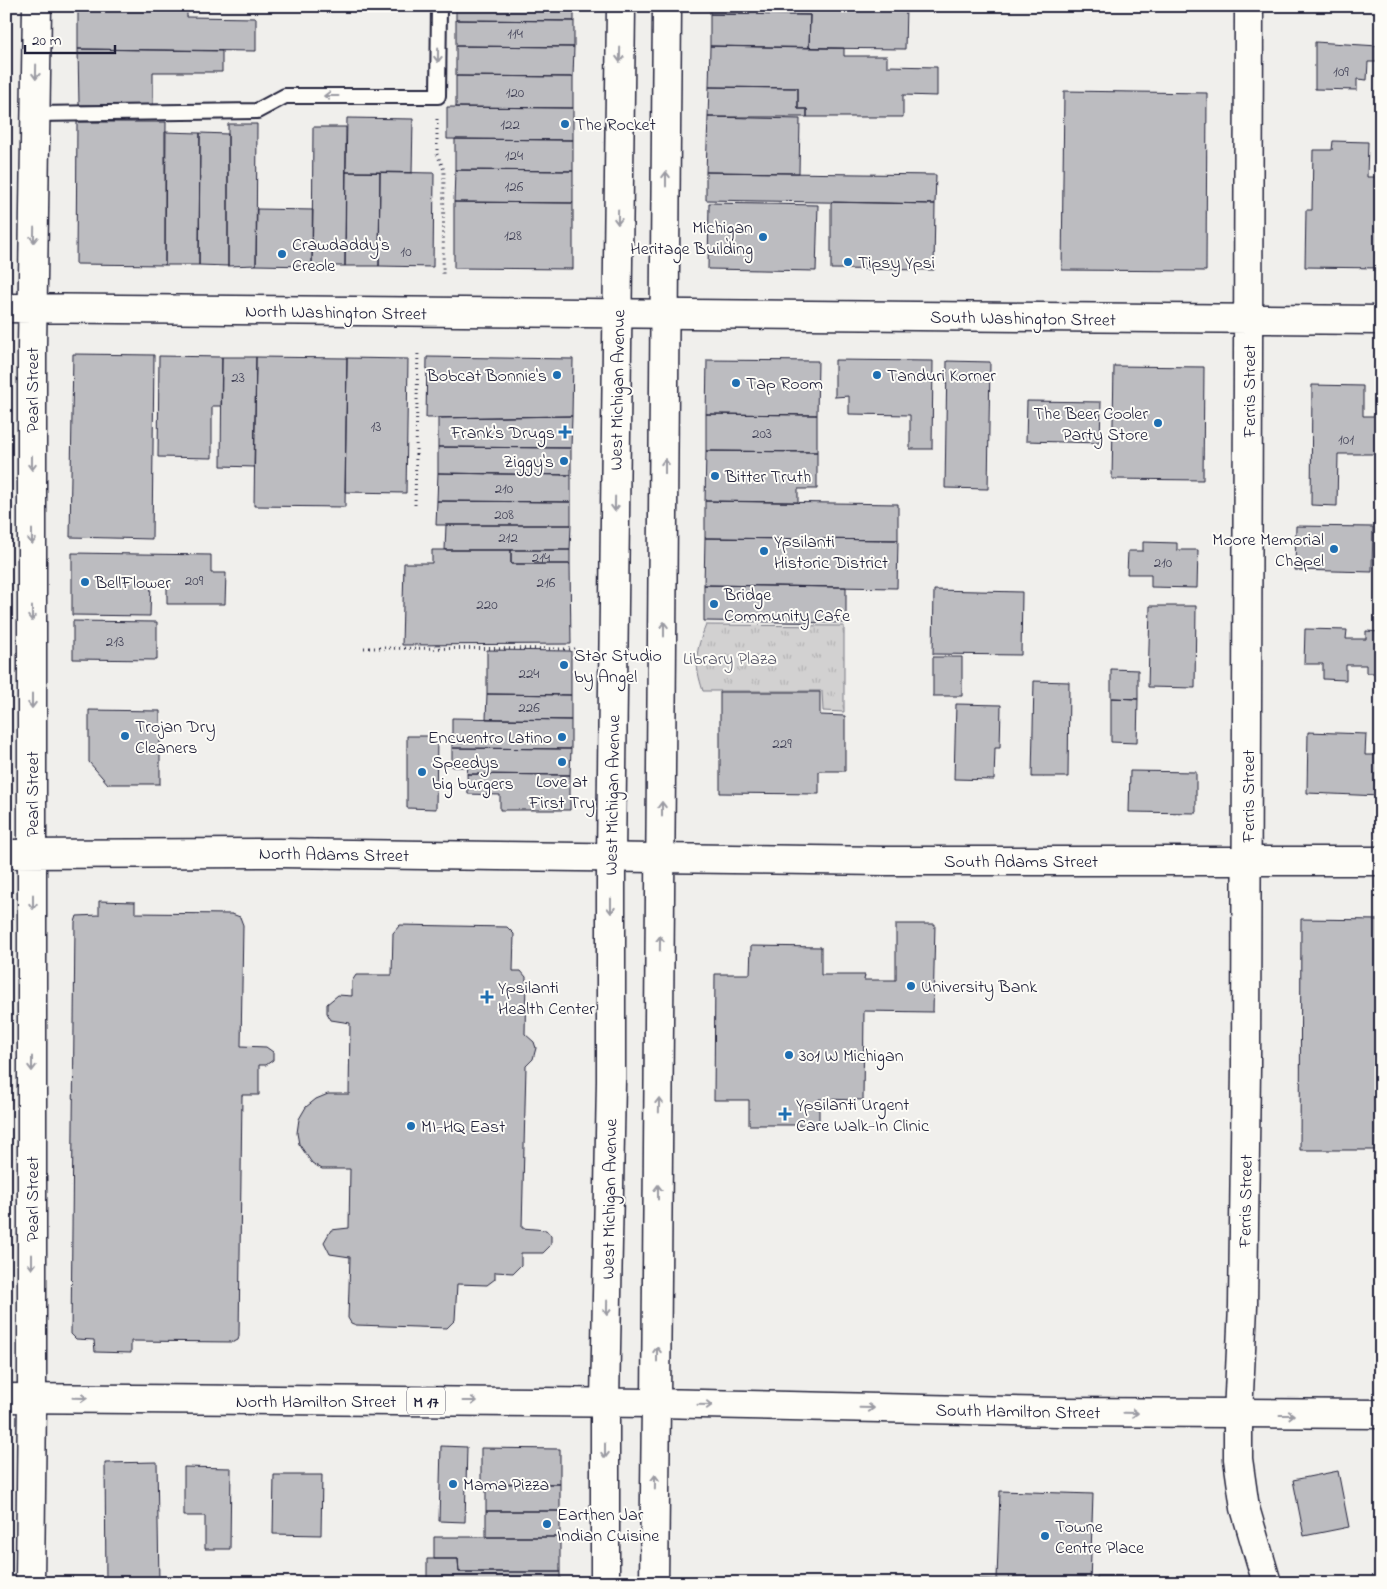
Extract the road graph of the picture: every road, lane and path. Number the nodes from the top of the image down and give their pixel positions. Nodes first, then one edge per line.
1 (37, 6) edge
2 (439, 6) edge
3 (621, 6) edge
4 (667, 6) edge
5 (1249, 6) edge
6 (438, 96) junction
7 (36, 114) junction
8 (443, 277) dead end
9 (19, 309) edge
10 (617, 315) junction
11 (666, 315) junction
12 (1249, 320) junction
13 (1381, 320) edge
14 (418, 350) dead end
15 (415, 505) dead end
16 (364, 648) dead end
17 (579, 649) dead end
18 (19, 853) edge
19 (611, 857) junction
20 (662, 858) junction
21 (1248, 859) junction
22 (1381, 860) edge
23 (19, 1398) edge
24 (605, 1402) junction
25 (656, 1403) junction
26 (1381, 1414) edge
27 (1238, 1415) junction
28 (30, 1583) edge
29 (605, 1583) edge
30 (654, 1583) edge
31 (1267, 1583) edge

1 -> 7 street, Pearl Street
2 -> 6 lane
3 -> 10 street, West Michigan Avenue
11 -> 4 street
5 - 12 street, Ferris Street
6 -> 7 lane
6 - 8 path
7 -> 9 street, Pearl Street
9 - 10 street, North Washington Street
9 -> 18 street, Pearl Street
10 - 11 street, North Washington Street
10 -> 19 street, West Michigan Avenue
11 - 12 street, South Washington Street
20 -> 11 street
12 - 13 street, South Washington Street
12 - 21 street, Ferris Street
14 - 15 path
16 - 17 path
18 - 19 street, North Adams Street
18 -> 23 street, Pearl Street
19 - 20 street, North Adams Street
19 -> 24 street, West Michigan Avenue
20 - 21 street, South Adams Street
25 -> 20 street
21 - 22 street, South Adams Street
21 - 27 street, Ferris Street
23 -> 24 street, North Hamilton Street / M 17
23 - 28 street, Pearl Street
24 - 25 street, North Hamilton Street
24 -> 29 street, West Michigan Avenue
25 -> 27 street, South Hamilton Street
30 -> 25 street
27 -> 26 street, South Hamilton Street
27 - 31 street, Ferris Street

